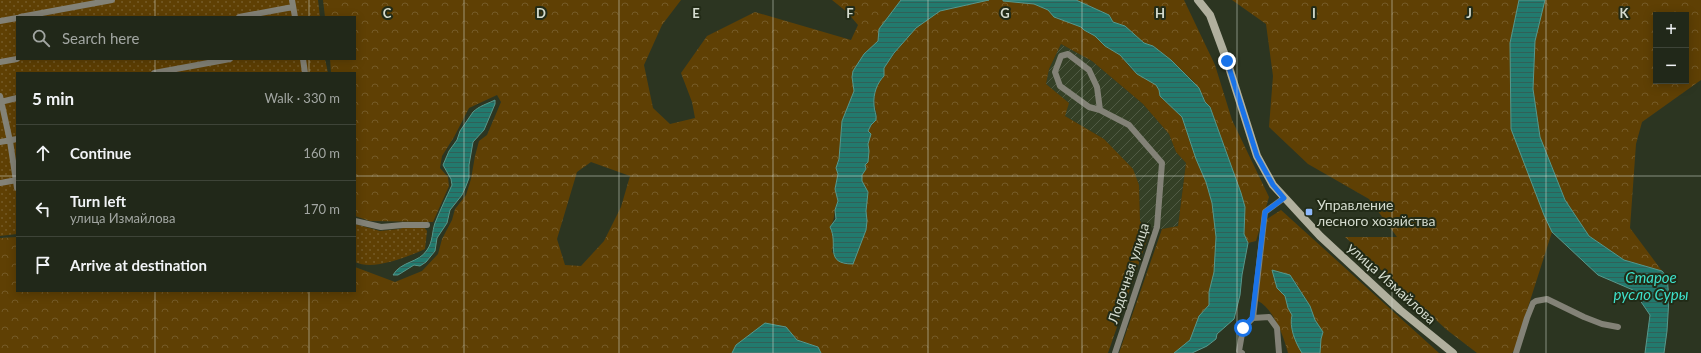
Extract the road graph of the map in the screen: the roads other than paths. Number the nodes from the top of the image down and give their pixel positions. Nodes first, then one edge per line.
1 (112, 0) edge
2 (292, 0) edge
3 (1198, 0) edge
4 (293, 7) junction
5 (25, 16) edge
6 (244, 16) edge
7 (295, 16) edge
8 (16, 18) edge
9 (0, 21) edge
10 (16, 59) edge
11 (225, 60) edge
12 (303, 60) edge
13 (0, 62) edge
14 (159, 72) edge
15 (305, 72) edge
16 (16, 98) edge
17 (0, 100) edge
18 (1100, 110) junction
19 (16, 139) edge
20 (10, 141) junction
21 (0, 142) edge
22 (16, 180) edge
23 (0, 183) edge
24 (1284, 198) junction
25 (356, 221) edge
26 (427, 225) dead end
27 (1252, 318) junction
28 (1618, 327) dead end
29 (1114, 353) edge
30 (1242, 353) edge
31 (1279, 353) edge
32 (1453, 353) edge
33 (1516, 353) edge

1 - 5 street
2 - 4 street
3 - 24 main road, улица Измайлова
4 - 6 street
4 - 7 street
8 - 9 street
10 - 13 street
11 - 14 street
12 - 15 street
16 - 17 street
17 - 20 street
18 - 18 street, Лодочная улица
18 - 29 street, Лодочная улица
19 - 20 street
20 - 21 street
20 - 22 street
22 - 23 street
24 - 27 street
24 - 32 main road, улица Измайлова
25 - 26 street
27 - 30 street
27 - 31 street
28 - 33 street

